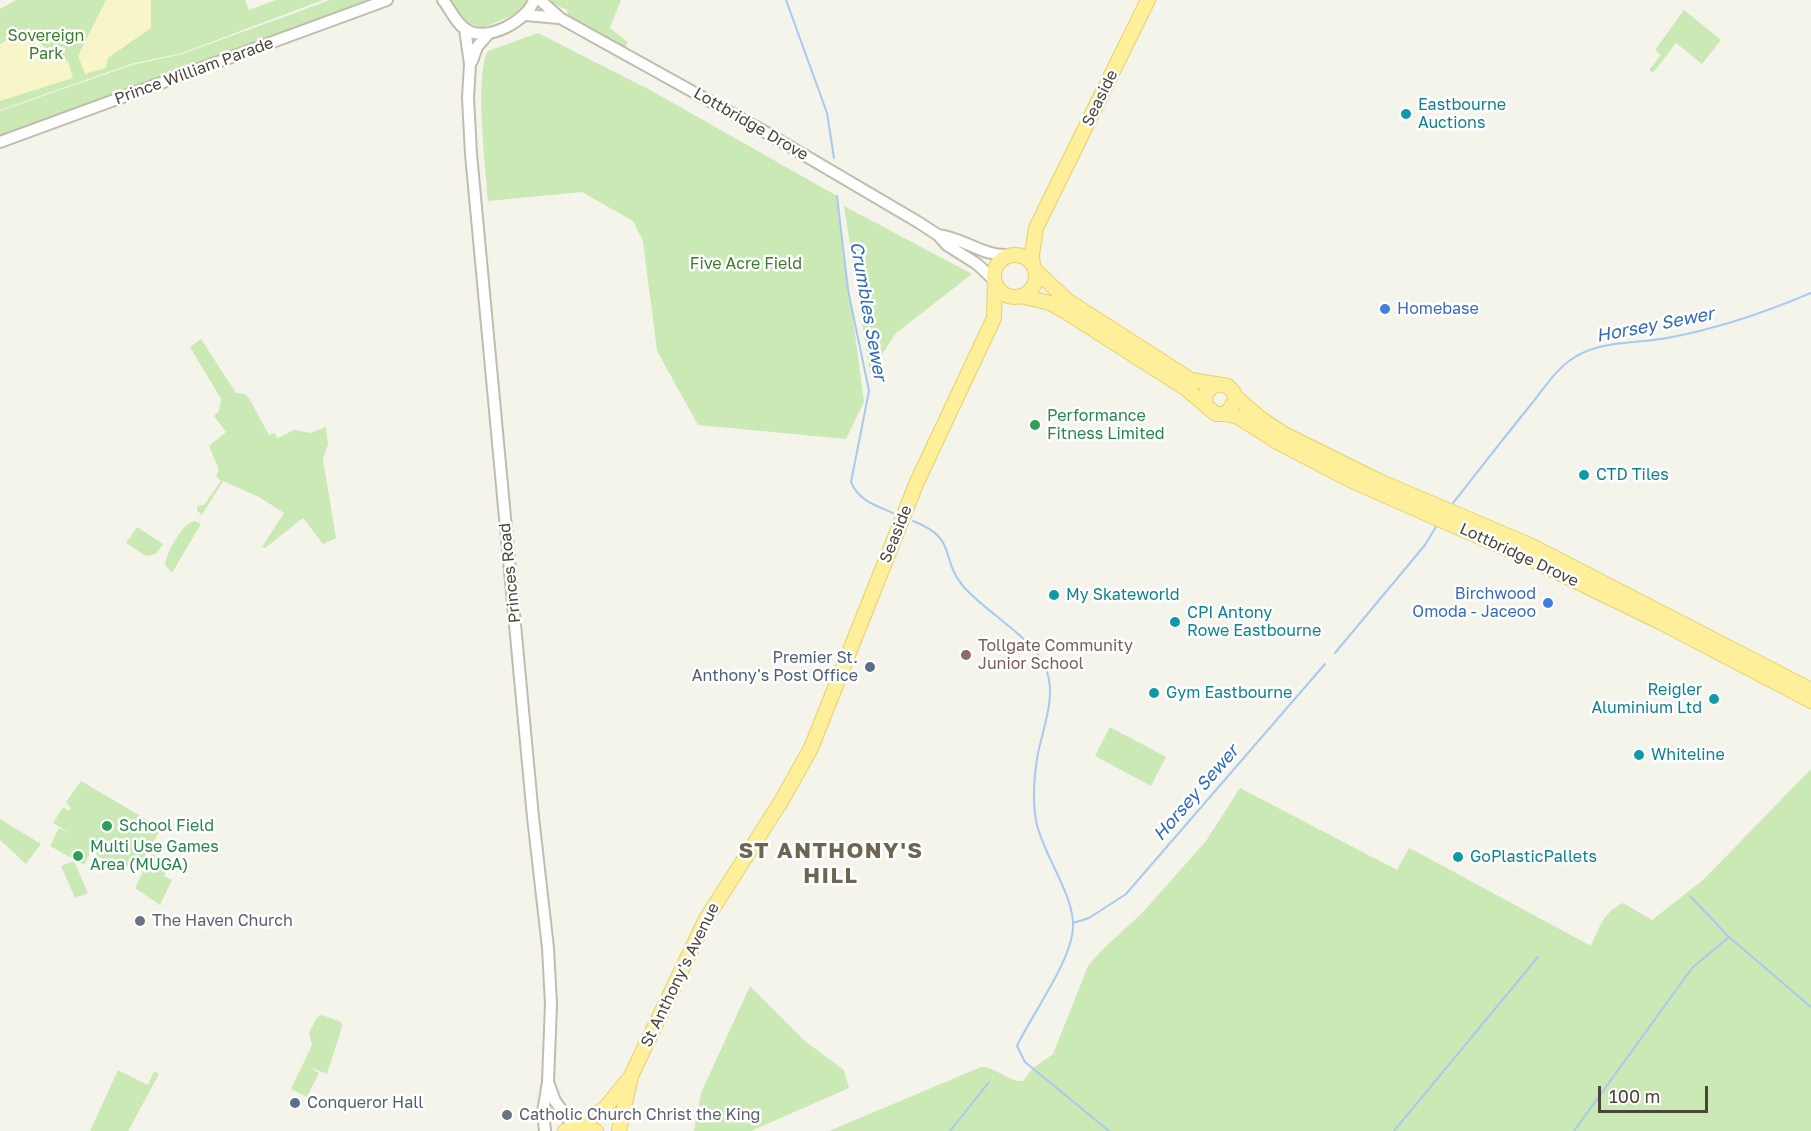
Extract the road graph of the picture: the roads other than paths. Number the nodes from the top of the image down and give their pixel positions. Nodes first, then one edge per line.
1 (387, 0) edge
2 (443, 0) edge
3 (534, 0) edge
4 (540, 0) edge
5 (1148, 0) edge
6 (526, 15) junction
7 (560, 18) junction
8 (465, 29) junction
9 (489, 33) junction
10 (470, 64) junction
11 (0, 142) edge
12 (1036, 228) junction
13 (938, 235) junction
14 (1010, 255) junction
15 (1034, 267) junction
16 (994, 282) junction
17 (1020, 297) junction
18 (994, 318) junction
19 (1215, 384) junction
20 (1235, 396) junction
21 (1206, 405) junction
22 (1226, 414) junction
23 (1811, 690) edge
24 (1811, 701) edge
25 (808, 754) joint
26 (631, 1076) junction
27 (548, 1082) junction
28 (573, 1128) edge
29 (545, 1131) edge
30 (596, 1131) edge
31 (619, 1131) edge

1 - 11 street, Prince William Parade
2 - 8 street
3 - 6 street
4 - 7 street, Lottbridge Drove
5 - 12 main road, Seaside
6 - 7 street, Lottbridge Drove
6 - 9 street
7 - 13 street, Lottbridge Drove
8 - 9 street
8 - 10 street, Princes Road
9 - 10 street, Princes Road
10 - 27 street, Princes Road
12 - 14 main road, Seaside
12 - 15 main road, Seaside
13 - 14 street, Lottbridge Drove
13 - 16 street, Lottbridge Drove
14 - 15 main road
14 - 16 main road
15 - 17 main road
15 - 19 main road
16 - 17 main road
16 - 18 main road, Seaside
17 - 18 main road, Seaside
17 - 21 main road
18 - 25 main road, Seaside
19 - 20 main road
19 - 21 main road
20 - 22 main road
20 - 23 main road, Lottbridge Drove
21 - 22 main road
22 - 24 main road, Lottbridge Drove
25 - 26 main road, St Anthony's Avenue
26 - 28 main road, St Anthony's Avenue
26 - 31 main road, St Anthony's Avenue
27 - 28 street, Princes Road
27 - 29 street, Princes Road
28 - 30 main road

